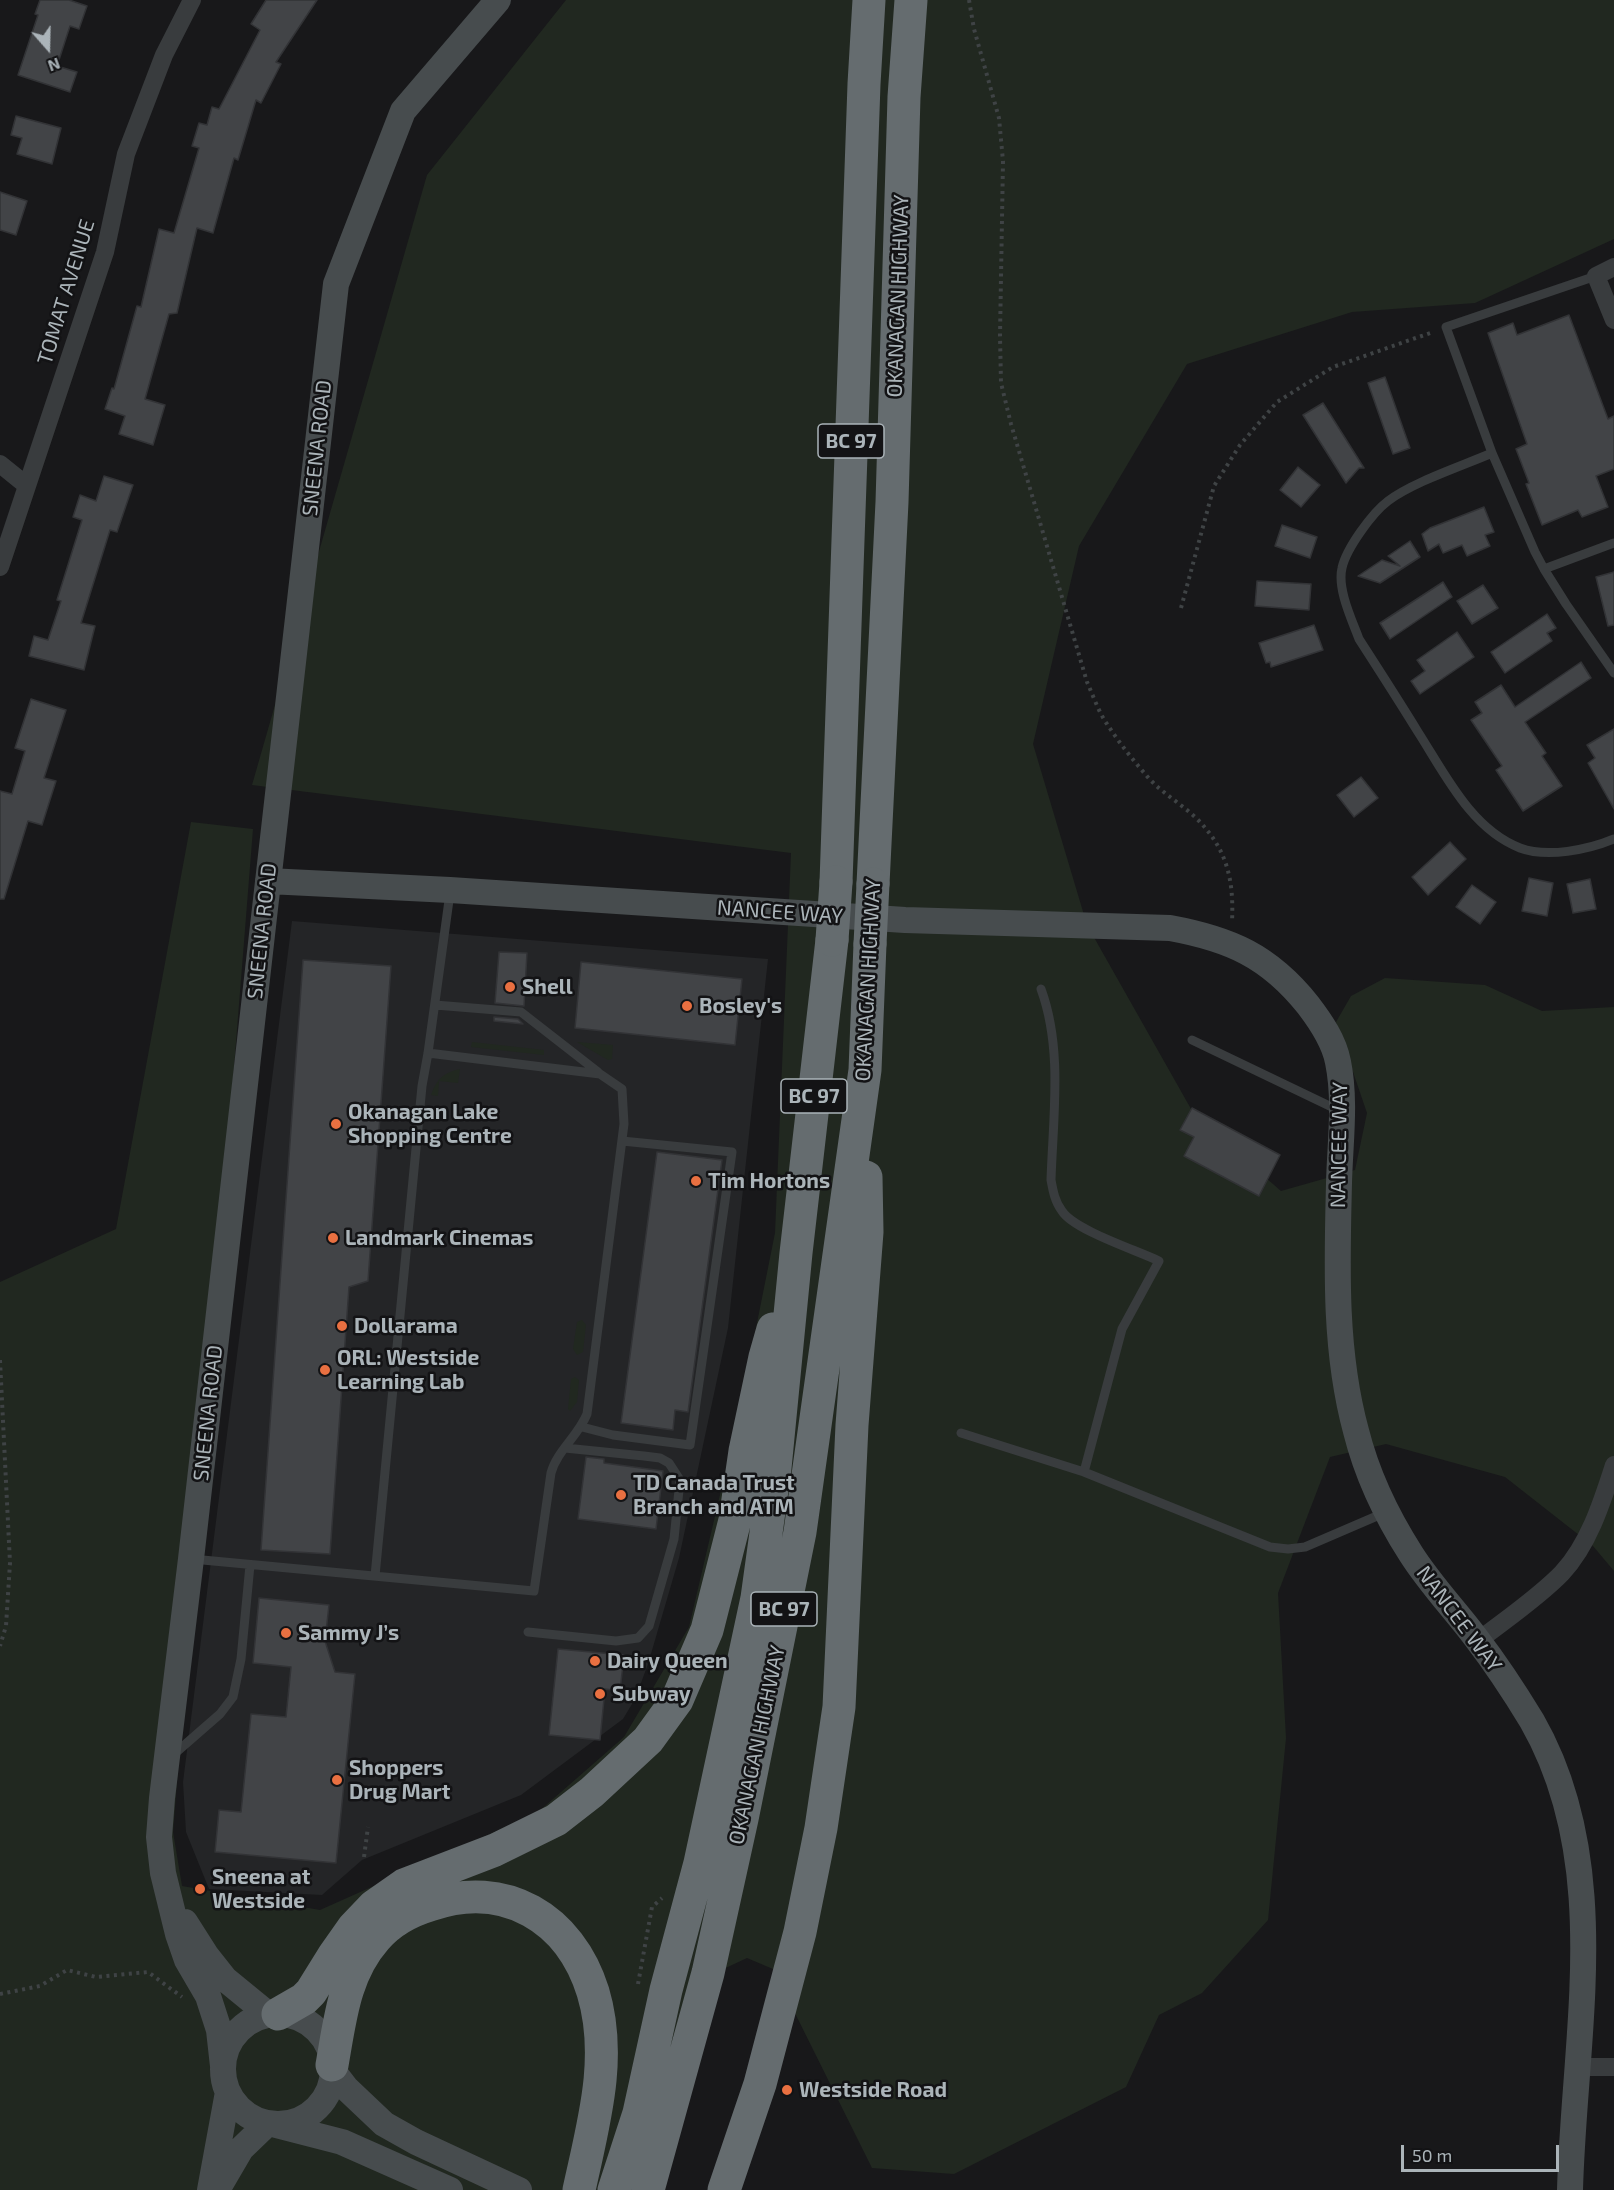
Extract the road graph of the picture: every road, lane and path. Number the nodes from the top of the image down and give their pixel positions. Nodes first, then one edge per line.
1 (192, 0) edge
2 (498, 0) edge
3 (870, 0) edge
4 (911, 0) edge
5 (969, 0) edge
6 (1614, 267) edge
7 (1596, 276) junction
8 (1614, 320) edge
9 (1446, 327) junction
10 (1492, 453) junction
11 (0, 464) edge
12 (26, 485) junction
13 (1614, 543) edge
14 (0, 567) edge
15 (1544, 569) junction
16 (1181, 608) dead end
17 (1614, 673) edge
18 (1614, 839) edge
19 (268, 881) junction
20 (450, 890) junction
21 (1232, 944) junction
22 (1041, 989) dead end
23 (435, 1005) junction
24 (1192, 1040) dead end
25 (428, 1053) junction
26 (865, 1071) junction
27 (600, 1074) junction
28 (1342, 1112) junction
29 (622, 1141) junction
30 (796, 1253) junction
31 (0, 1360) edge
32 (582, 1427) junction
33 (961, 1432) dead end
34 (565, 1448) junction
35 (1614, 1465) edge
36 (1084, 1472) junction
37 (1386, 1512) junction
38 (191, 1559) junction
39 (250, 1565) junction
40 (375, 1576) junction
41 (528, 1632) dead end
42 (1478, 1641) junction
43 (0, 1646) edge
44 (167, 1761) junction
45 (368, 1827) dead end
46 (364, 1857) dead end
47 (172, 1906) junction
48 (0, 1994) edge
49 (188, 2002) dead end
50 (274, 2014) junction
51 (223, 2066) junction
52 (1579, 2067) junction
53 (1614, 2067) edge
54 (332, 2068) junction
55 (228, 2092) junction
56 (270, 2124) junction
57 (740, 2144) junction
58 (210, 2190) edge
59 (216, 2190) edge
60 (450, 2190) edge
61 (519, 2190) edge
62 (579, 2190) edge
63 (614, 2190) edge
64 (648, 2190) edge
65 (724, 2190) edge
66 (737, 2190) edge
67 (1570, 2190) edge

1 - 12 street, TOMAT AVENUE
2 - 19 street, SNEENA ROAD
3 - 30 highway, OKANAGAN HIGHWAY / BC 97, bridge
4 - 26 highway, OKANAGAN HIGHWAY / BC 97, bridge
5 - 21 path
6 - 7 street
7 - 8 street
7 - 9 lane
9 - 10 lane
9 - 16 path
10 - 15 lane
10 - 18 lane
11 - 12 street
12 - 14 street, TOMAT AVENUE
13 - 15 lane
15 - 17 lane
19 - 20 street, NANCEE WAY
19 - 38 street, SNEENA ROAD
20 - 21 street, NANCEE WAY
20 - 23 lane
21 - 28 street, NANCEE WAY
22 - 36 lane
23 - 25 lane
23 - 27 lane
24 - 28 lane
25 - 27 lane
25 - 40 lane
26 - 57 highway
26 - 64 highway, OKANAGAN HIGHWAY / BC 97
27 - 29 lane
28 - 37 street, NANCEE WAY
29 - 32 lane
29 - 32 lane
30 - 50 highway
30 - 63 highway, OKANAGAN HIGHWAY / BC 97
31 - 43 path
32 - 34 lane
33 - 36 lane
34 - 40 lane
34 - 41 lane
35 - 42 street
36 - 37 lane
37 - 42 street, NANCEE WAY
38 - 39 lane
38 - 44 street, SNEENA ROAD
39 - 40 lane
39 - 44 lane
42 - 52 street, NANCEE WAY
44 - 47 street, SNEENA ROAD
45 - 46 path
47 - 50 street, SNEENA ROAD
47 - 51 street, SNEENA ROAD
48 - 49 path
50 - 51 street
50 - 54 street
51 - 55 street
52 - 53 street
52 - 67 street, NANCEE WAY
54 - 56 street
54 - 61 street
54 - 62 highway
55 - 56 street
55 - 58 street
56 - 59 street
56 - 60 street
57 - 65 highway
57 - 66 highway

